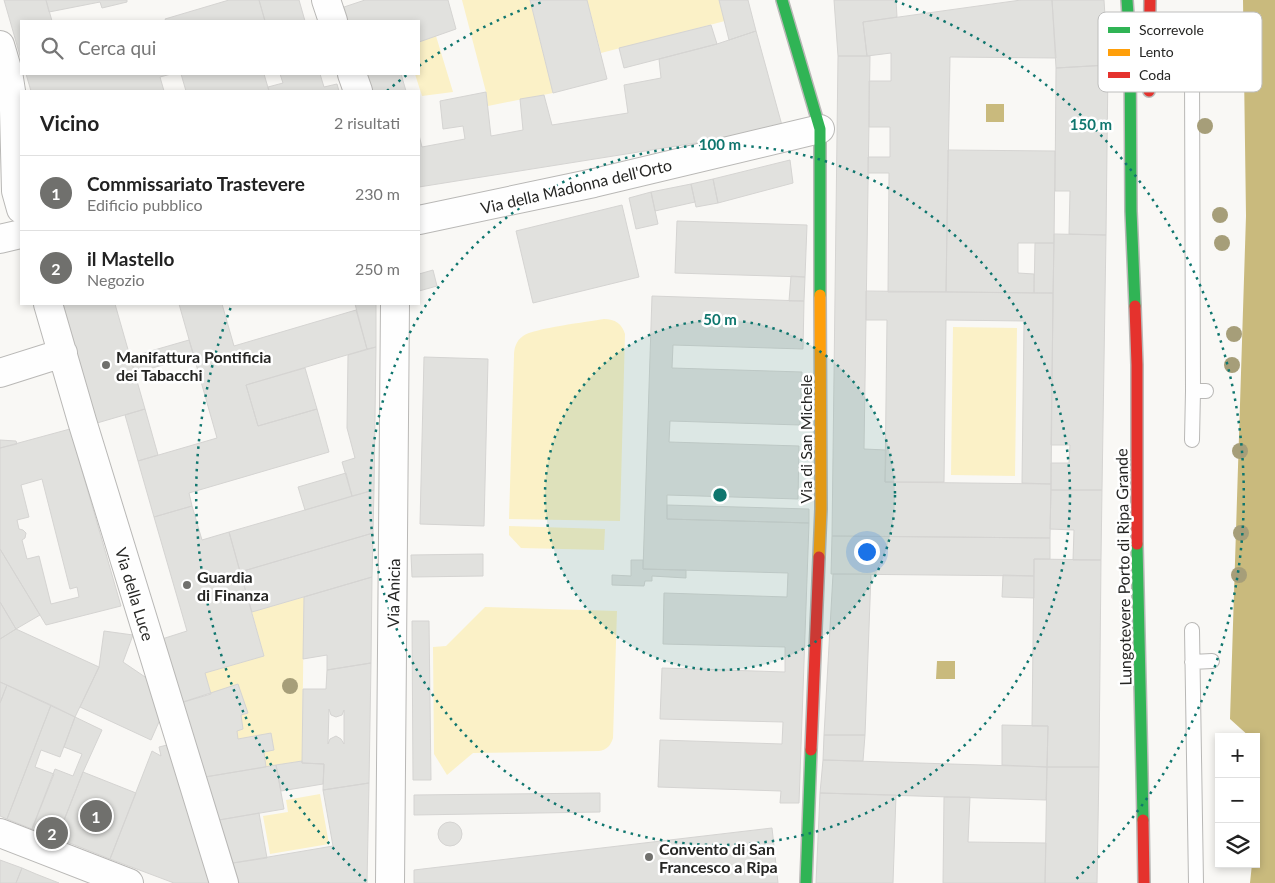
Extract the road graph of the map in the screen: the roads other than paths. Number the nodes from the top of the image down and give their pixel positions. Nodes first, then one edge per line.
1 (326, 0) edge
2 (782, 0) edge
3 (333, 20) edge
4 (0, 45) edge
5 (352, 75) edge
6 (358, 90) edge
7 (1130, 92) edge
8 (1148, 92) edge
9 (1192, 92) edge
10 (1148, 101) dead end
11 (820, 129) junction
12 (20, 206) edge
13 (420, 220) edge
14 (20, 234) edge
15 (0, 239) edge
16 (1145, 279) dead end
17 (48, 305) edge
18 (395, 305) edge
19 (62, 353) junction
20 (1137, 364) junction
21 (0, 373) edge
22 (1192, 440) dead end
23 (1192, 630) dead end
24 (1212, 661) dead end
25 (1192, 662) junction
26 (1143, 770) junction
27 (0, 833) edge
28 (81, 875) edge
29 (129, 883) edge
30 (224, 883) edge
31 (390, 883) edge
32 (806, 883) edge
33 (1133, 883) edge
34 (1144, 883) edge
35 (1196, 883) edge

1 - 3 street
2 - 11 main road, Via di San Michele
4 - 12 street
5 - 6 street
7 - 20 main road, Lungotevere Porto di Ripa Grande
8 - 10 main road
9 - 22 lane
11 - 13 street, Via della Madonna dell'Orto
11 - 32 main road, Via di San Michele
14 - 15 street
16 - 20 main road, Lungotevere Porto di Ripa Grande
17 - 19 street, Via della Luce
18 - 31 street, Via Anicia
19 - 21 street
19 - 30 street, Via della Luce
20 - 26 main road, Lungotevere Porto di Ripa Grande
23 - 25 lane
24 - 25 lane
25 - 35 lane
26 - 33 main road, Lungotevere Porto di Ripa Grande
26 - 34 main road, Lungotevere Porto di Ripa Grande
27 - 28 street
28 - 29 street

